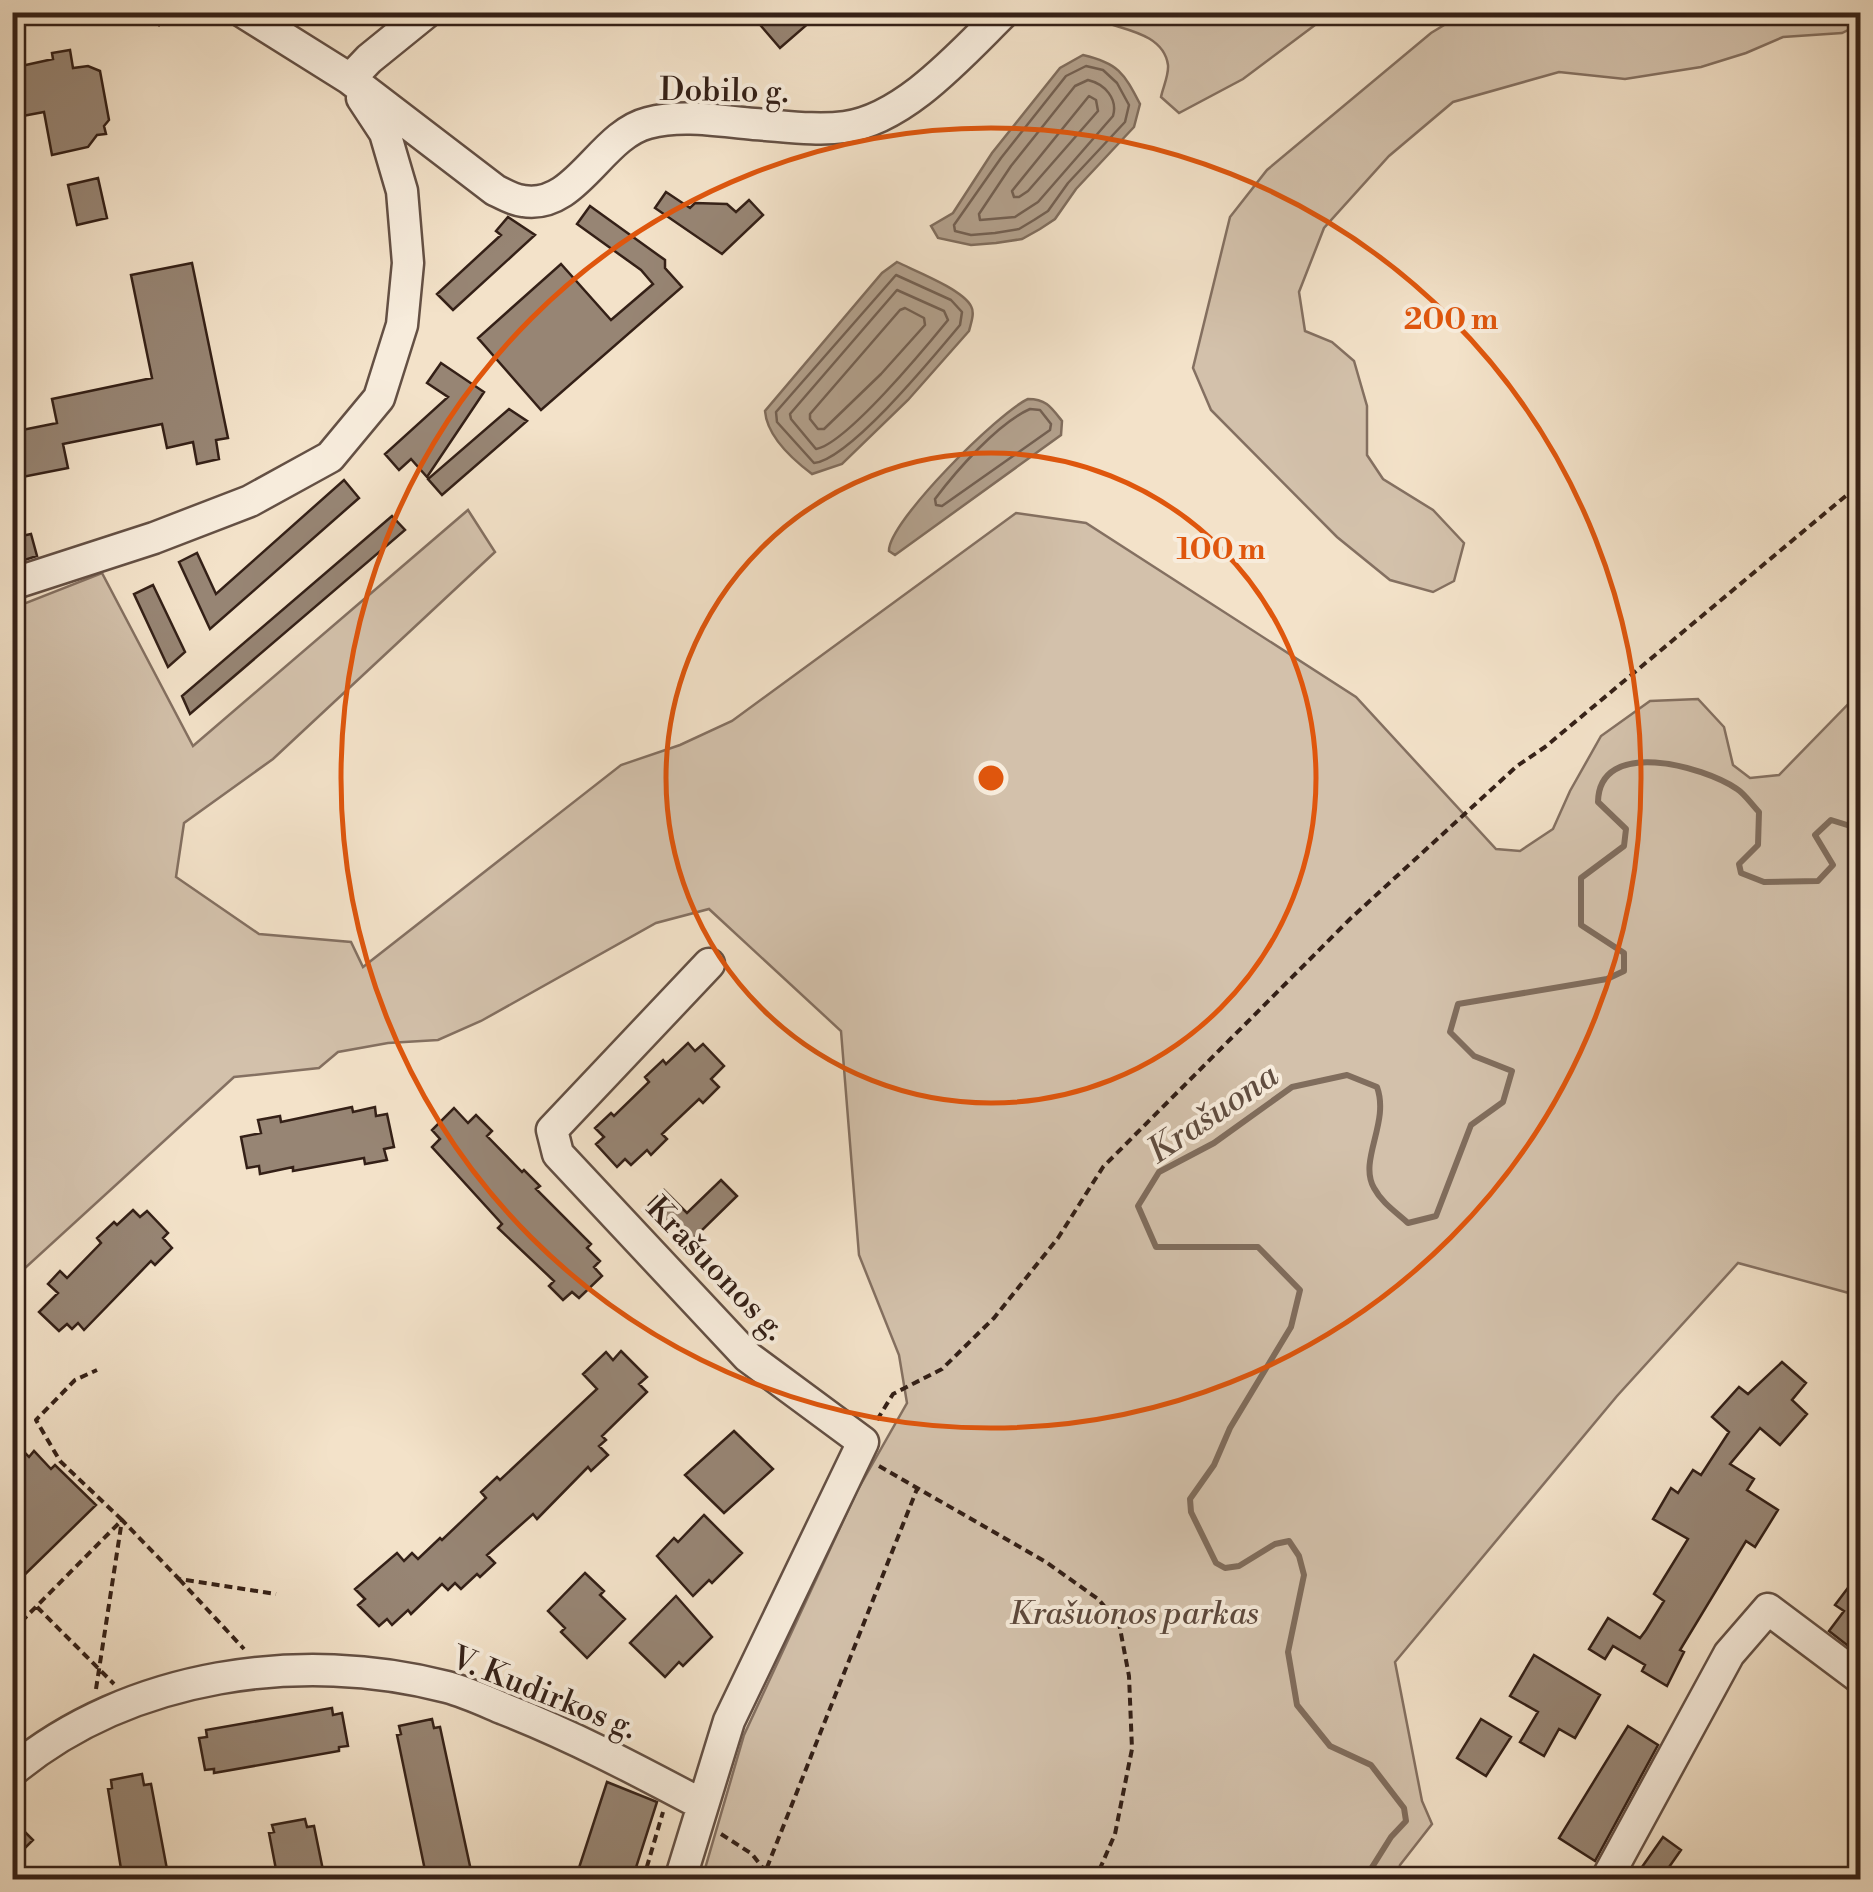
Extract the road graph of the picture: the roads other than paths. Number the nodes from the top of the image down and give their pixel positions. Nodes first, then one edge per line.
1 (243, 12) edge
2 (427, 12) edge
3 (1004, 12) edge
4 (350, 78) junction
5 (12, 584) edge
6 (708, 964) dead end
7 (1860, 1678) edge
8 (12, 1771) edge
9 (700, 1815) junction
10 (680, 1880) edge
11 (1606, 1880) edge

1 - 4 street
2 - 4 street
3 - 4 street, Dobilo g.
4 - 5 street
6 - 9 street, Krašuonos g.
7 - 11 street
8 - 9 street, V. Kudirkos g.
9 - 10 street

